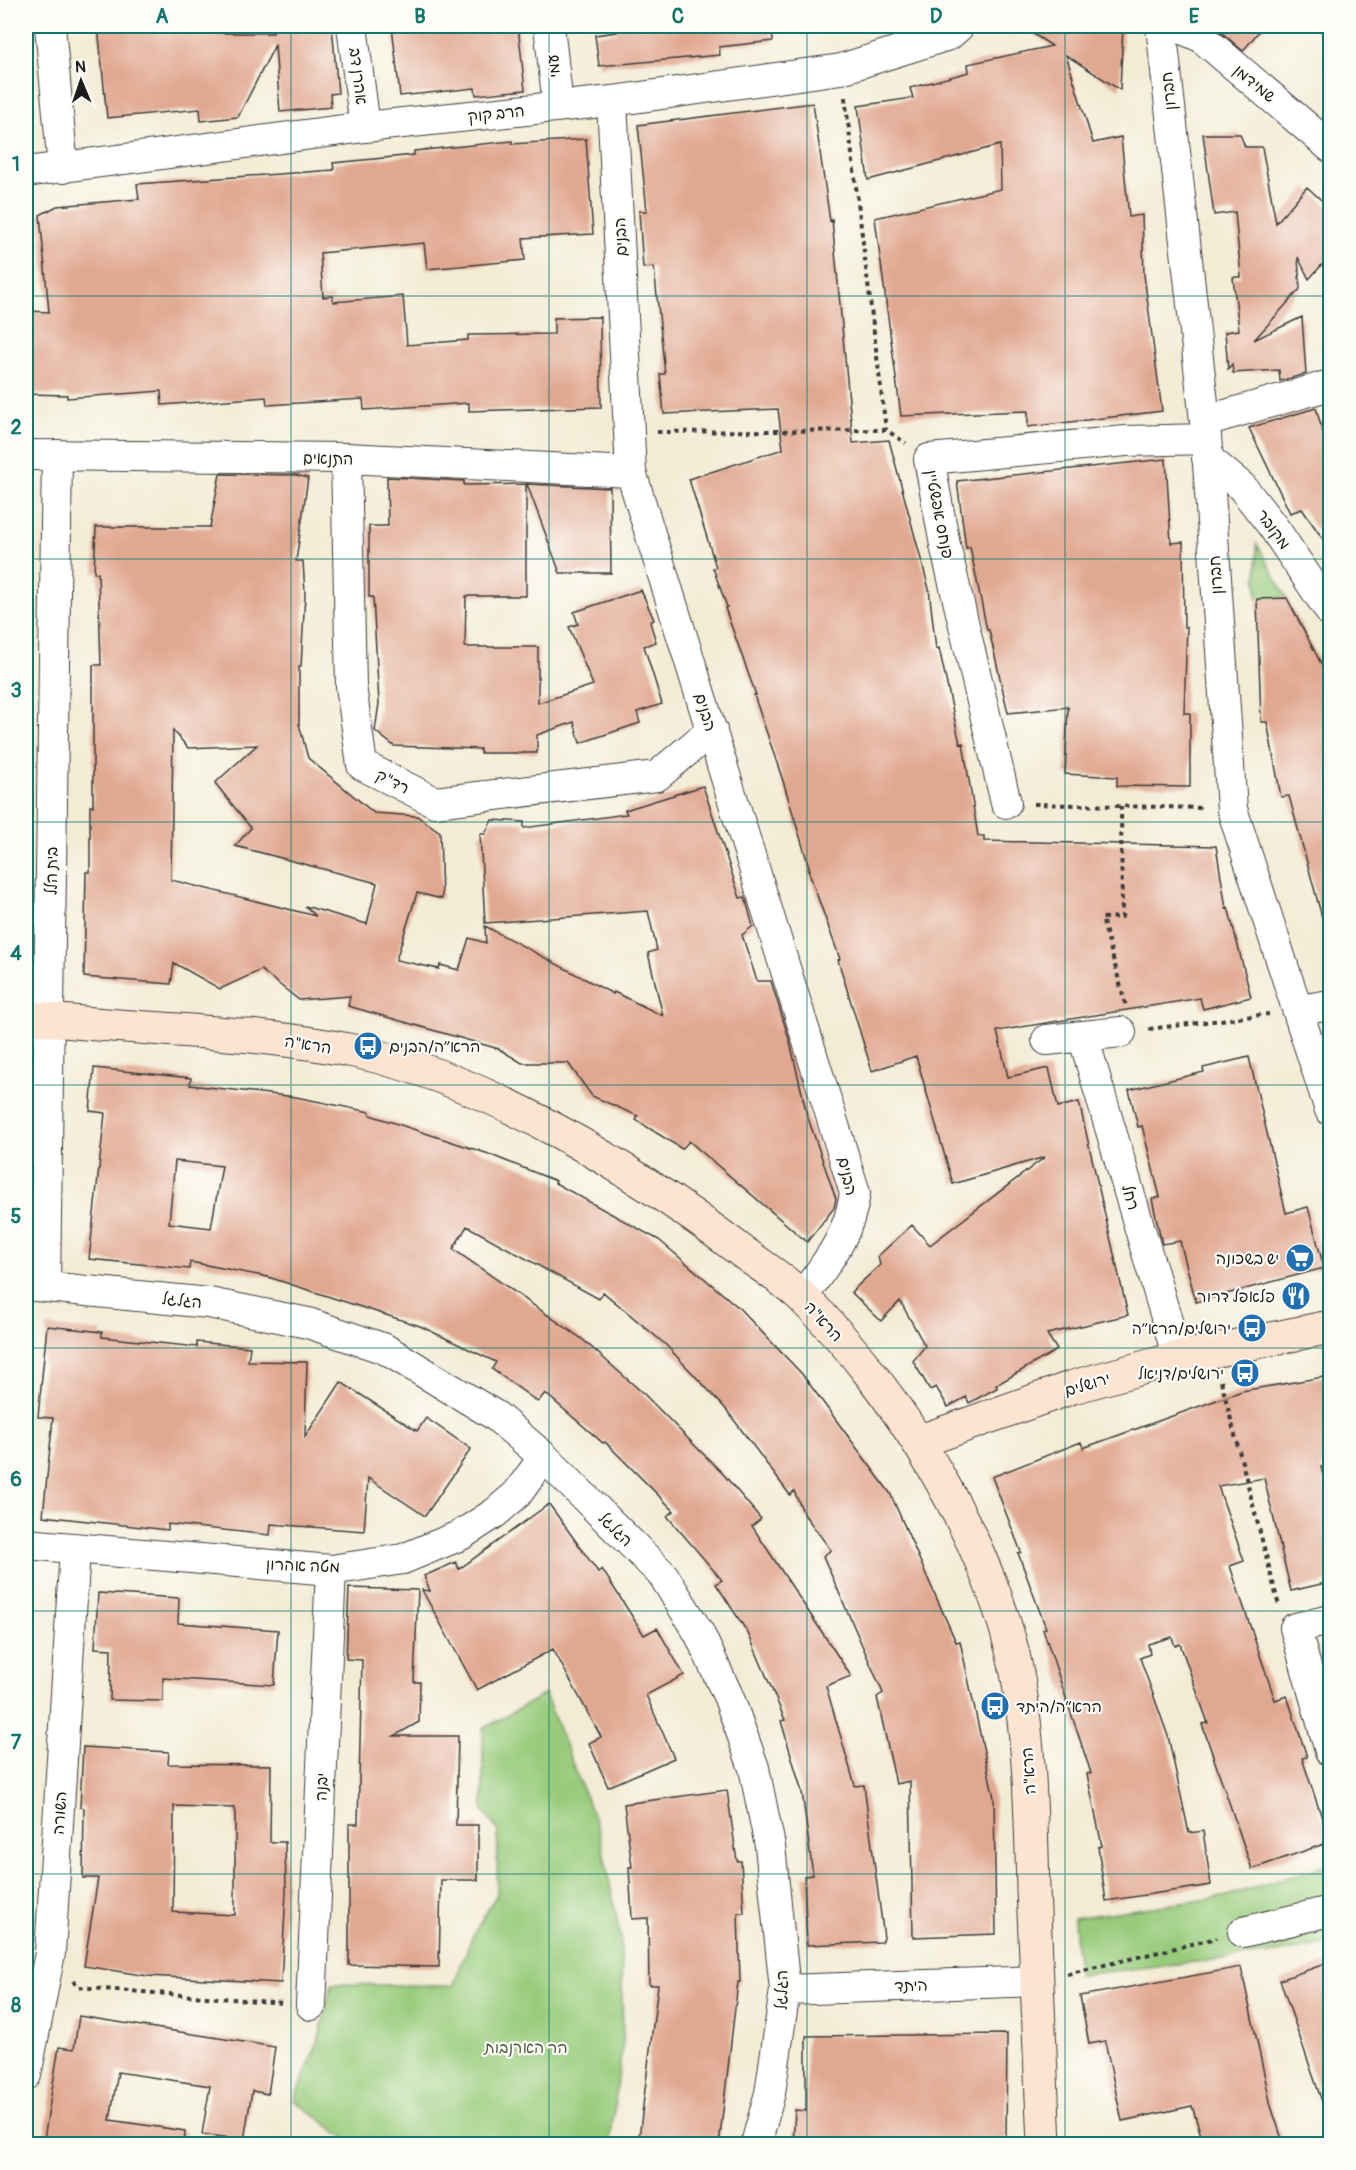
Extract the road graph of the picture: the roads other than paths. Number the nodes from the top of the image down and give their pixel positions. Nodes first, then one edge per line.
1 (50, 26) edge
2 (352, 26) edge
3 (549, 26) edge
4 (959, 26) edge
5 (1161, 26) edge
6 (1175, 26) edge
7 (612, 101) junction
8 (558, 106) junction
9 (365, 127) junction
10 (1330, 147) edge
11 (63, 168) junction
12 (26, 172) edge
13 (1330, 385) edge
14 (1206, 439) junction
15 (26, 455) edge
16 (57, 455) junction
17 (346, 458) junction
18 (631, 472) junction
19 (1330, 611) edge
20 (712, 730) junction
21 (1005, 803) road end
22 (1330, 1005) edge
23 (1299, 1010) junction
24 (37, 1019) edge
25 (1127, 1032) road end
26 (1083, 1036) junction
27 (1047, 1040) dead end
28 (1330, 1110) edge
29 (35, 1286) edge
30 (802, 1297) junction
31 (1330, 1327) edge
32 (1178, 1358) junction
33 (918, 1442) junction
34 (544, 1456) junction
35 (26, 1544) edge
36 (75, 1549) junction
37 (331, 1570) junction
38 (1330, 1620) edge
39 (1330, 1752) edge
40 (1330, 1911) edge
41 (1243, 1932) road end
42 (38, 1948) edge
43 (1037, 1981) junction
44 (785, 1990) junction
45 (311, 2005) road end
46 (26, 2075) edge
47 (756, 2145) edge
48 (1044, 2145) edge

1 - 11 street
2 - 9 street, אהרן דב
3 - 8 street, עמי
4 - 7 street, הרב קוק
5 - 14 street, חברון
6 - 10 street, שמידמן
7 - 8 street, הרב קוק
7 - 18 street, הבנים
8 - 9 street, הרב קוק
9 - 11 street, הרב קוק
11 - 12 street, הרב קוק
13 - 14 street
14 - 19 street, מקובר
14 - 21 street, פנחס אפשטיין
14 - 23 street, חברון
15 - 16 street, התנאים
16 - 17 street, התנאים
16 - 24 street, בית הלל
17 - 18 street, התנאים
17 - 20 street, רד"ק
18 - 20 street, הבנים
20 - 30 street, הבנים
22 - 23 street
23 - 28 street, חברון
24 - 29 street, בית הלל
24 - 30 street, הרא"ה
25 - 26 street
26 - 27 street
26 - 32 street, רחל
29 - 34 street, הגלגל
30 - 33 street, הרא"ה
31 - 32 street, ירושלים
32 - 33 street, ירושלים
33 - 43 street, הרא"ה
34 - 37 street, מטה אהרון
34 - 44 street, הגלגל
35 - 36 street, מטה אהרון
36 - 37 street, מטה אהרון
36 - 42 street, השורה
37 - 45 street, יבנה
38 - 39 street
40 - 41 street
42 - 46 street, השורה
43 - 44 street, היתד
43 - 48 street, הרא"ה
44 - 47 street, הגלגל

